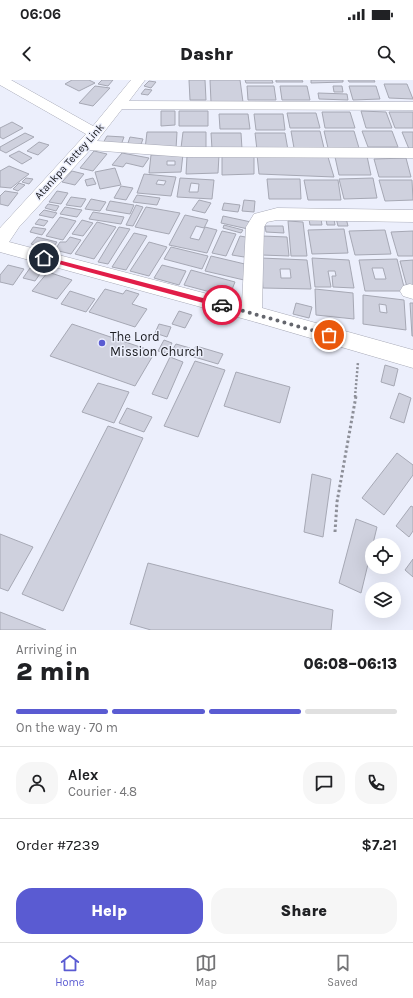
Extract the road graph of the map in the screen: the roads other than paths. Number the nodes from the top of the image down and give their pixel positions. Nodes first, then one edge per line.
1 (1, 80) edge
2 (138, 80) edge
3 (118, 105) junction
4 (413, 106) edge
5 (90, 139) junction
6 (413, 153) edge
7 (413, 216) edge
8 (7, 218) edge
9 (0, 241) edge
10 (0, 246) edge
11 (252, 314) junction
12 (413, 359) edge

1 - 5 street
2 - 3 street, Atankpa Tettey Link
3 - 4 street
3 - 5 street, Atankpa Tettey Link
5 - 6 street
5 - 8 street, Atankpa Tettey Link
7 - 11 street
8 - 9 street, Atankpa Tettey Link
10 - 11 street
11 - 12 street

